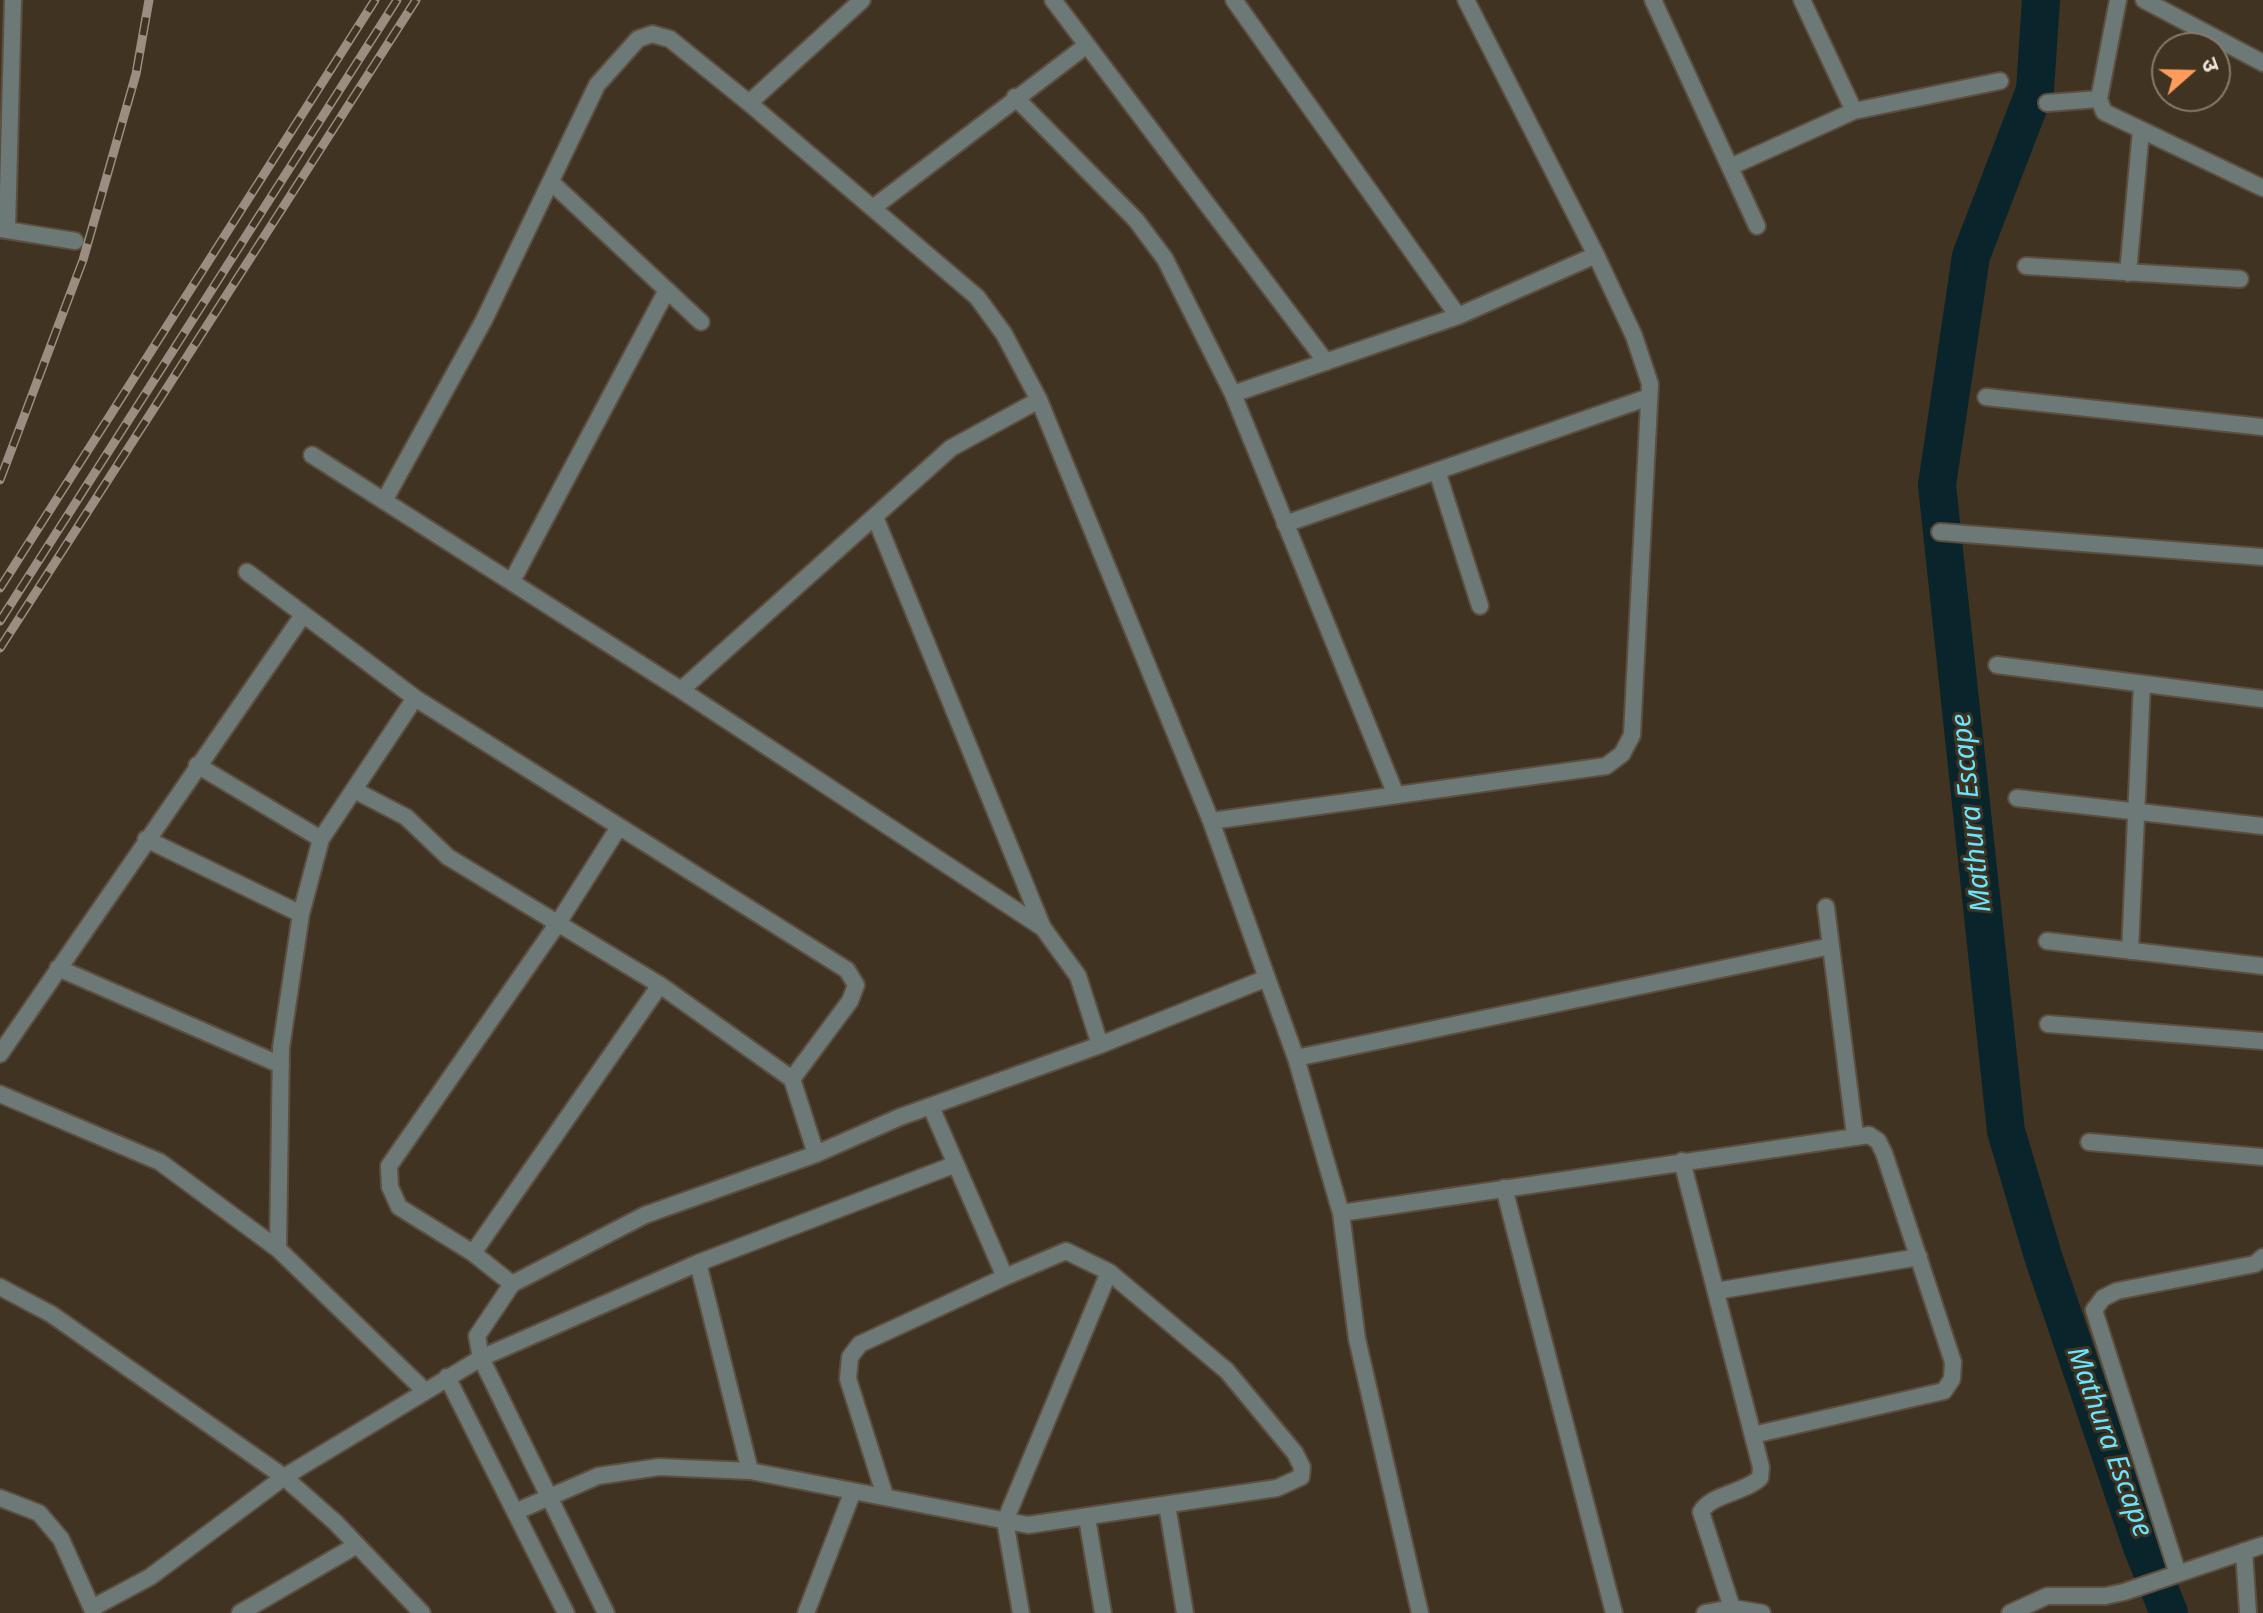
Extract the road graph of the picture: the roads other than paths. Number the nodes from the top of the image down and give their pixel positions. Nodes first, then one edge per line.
1 (13, 0) edge
2 (862, 0) edge
3 (1053, 0) edge
4 (1234, 0) edge
5 (1466, 0) edge
6 (1653, 0) edge
7 (1802, 0) edge
8 (2118, 0) edge
9 (2144, 0) edge
10 (1087, 45) junction
11 (2263, 63) edge
12 (2000, 81) dead end
13 (1015, 97) junction
14 (2099, 99) junction
15 (749, 103) junction
16 (2047, 103) dead end
17 (1854, 111) junction
18 (2141, 130) junction
19 (1730, 167) junction
20 (551, 182) junction
21 (2263, 188) edge
22 (874, 207) junction
23 (1757, 226) dead end
24 (3, 230) edge
25 (75, 241) dead end
26 (1596, 255) junction
27 (2026, 266) dead end
28 (2128, 273) junction
29 (2240, 279) dead end
30 (667, 290) junction
31 (1458, 316) junction
32 (701, 322) dead end
33 (1326, 362) junction
34 (1233, 394) junction
35 (1649, 397) junction
36 (1986, 397) dead end
37 (1039, 400) junction
38 (2263, 427) edge
39 (312, 455) dead end
40 (1437, 471) junction
41 (384, 501) junction
42 (875, 517) junction
43 (1285, 524) junction
44 (1940, 532) dead end
45 (2263, 557) edge
46 (247, 572) dead end
47 (512, 581) junction
48 (1480, 606) dead end
49 (303, 615) junction
50 (1997, 665) dead end
51 (2142, 684) junction
52 (681, 690) junction
53 (415, 698) junction
54 (2263, 699) edge
55 (197, 765) junction
56 (354, 790) junction
57 (1396, 795) junction
58 (2017, 798) dead end
59 (2136, 812) junction
60 (1211, 821) junction
61 (2263, 826) edge
62 (619, 827) junction
63 (146, 839) junction
64 (321, 839) junction
65 (1826, 907) dead end
66 (301, 914) junction
67 (558, 923) junction
68 (1043, 928) junction
69 (2047, 941) dead end
70 (1831, 946) junction
71 (2130, 951) junction
72 (2263, 966) edge
73 (58, 968) junction
74 (1267, 978) junction
75 (660, 985) junction
76 (2048, 1024) dead end
77 (2263, 1041) edge
78 (1100, 1045) junction
79 (0, 1054) edge
80 (1296, 1058) junction
81 (281, 1065) junction
82 (792, 1079) junction
83 (0, 1094) edge
84 (931, 1107) junction
85 (1855, 1135) junction
86 (2263, 1139) edge
87 (2089, 1142) dead end
88 (816, 1154) junction
89 (2263, 1157) edge
90 (1682, 1161) junction
91 (956, 1164) junction
92 (2263, 1165) edge
93 (1504, 1188) junction
94 (1341, 1213) junction
95 (278, 1249) junction
96 (473, 1253) junction
97 (1919, 1257) junction
98 (2263, 1257) edge
99 (698, 1263) junction
100 (1109, 1272) junction
101 (1005, 1277) junction
102 (512, 1284) junction
103 (0, 1287) edge
104 (1716, 1291) junction
105 (481, 1358) junction
106 (447, 1377) junction
107 (424, 1390) junction
108 (1753, 1435) junction
109 (750, 1471) junction
110 (284, 1477) junction
111 (853, 1491) junction
112 (885, 1496) junction
113 (549, 1497) junction
114 (0, 1498) edge
115 (1167, 1505) junction
116 (515, 1512) junction
117 (1087, 1518) junction
118 (1005, 1521) junction
119 (357, 1545) junction
120 (2263, 1545) edge
121 (2244, 1551) junction
122 (2171, 1574) junction
123 (2107, 1605) edge
124 (1732, 1608) junction
125 (93, 1610) edge
126 (251, 1611) edge
127 (422, 1613) edge
128 (566, 1613) edge
129 (606, 1613) edge
130 (806, 1613) edge
131 (1021, 1613) edge
132 (1103, 1613) edge
133 (1185, 1613) edge
134 (1420, 1613) edge
135 (1614, 1613) edge
136 (1705, 1613) edge
137 (1762, 1613) edge
138 (2010, 1613) edge
139 (2248, 1613) edge

1 - 24 street
2 - 15 street
3 - 10 street
4 - 31 street
5 - 26 street
6 - 19 street
7 - 17 street
8 - 14 street
9 - 11 street
10 - 13 street
10 - 33 street
12 - 17 street
13 - 22 street
13 - 34 street
14 - 16 street
14 - 18 street
15 - 20 street
15 - 22 street
17 - 19 street
18 - 21 street
18 - 28 street
19 - 23 street
20 - 30 street
20 - 41 street
22 - 37 street
24 - 25 street
26 - 31 street
26 - 35 street
27 - 28 street
28 - 29 street
30 - 32 street
30 - 47 street
31 - 33 street
33 - 34 street
34 - 43 street
35 - 40 street
35 - 57 street
36 - 38 street
37 - 42 street
37 - 60 street
39 - 41 street
40 - 43 street
40 - 48 street
41 - 47 street
42 - 52 street
42 - 68 street
43 - 57 street
44 - 45 street
46 - 49 street
47 - 52 street
49 - 53 street
49 - 55 street
50 - 51 street
51 - 54 street
51 - 59 street
52 - 68 street
53 - 56 street
53 - 62 street
55 - 63 street
55 - 64 street
56 - 64 street
56 - 67 street
57 - 60 street
58 - 59 street
59 - 61 street
59 - 71 street
60 - 74 street
62 - 67 street
62 - 82 street
63 - 66 street
63 - 73 street
64 - 66 street
65 - 70 street
66 - 81 street
67 - 75 street
67 - 96 street
68 - 78 street
69 - 71 street
70 - 80 street
70 - 85 street
71 - 72 street
73 - 79 street
73 - 81 street
74 - 78 street
74 - 80 street
75 - 82 street
75 - 96 street
76 - 77 street
78 - 84 street
80 - 94 street
81 - 95 street
82 - 88 street
83 - 95 street
84 - 88 street
84 - 91 street
85 - 90 street
85 - 97 street
86 - 89 street
87 - 89 street
88 - 102 street
89 - 92 street
90 - 93 street
90 - 104 street
91 - 99 street
91 - 101 street
93 - 94 street
93 - 135 street
94 - 134 street
95 - 107 street
96 - 102 street
97 - 104 street
97 - 108 street
98 - 122 street
99 - 105 street
99 - 109 street
100 - 101 street
100 - 115 street
100 - 118 street
101 - 112 street
102 - 105 street
103 - 110 street
104 - 108 street
105 - 106 street
105 - 113 street
106 - 107 street
106 - 116 street
107 - 110 street
108 - 124 street
109 - 111 street
109 - 113 street
110 - 119 street
110 - 125 street
111 - 112 street
111 - 130 street
112 - 118 street
113 - 116 street
113 - 129 street
114 - 125 street
115 - 117 street
115 - 133 street
116 - 128 street
117 - 118 street
117 - 132 street
118 - 131 street
119 - 126 street
119 - 127 street
120 - 121 street
121 - 122 street
121 - 139 street
122 - 123 street
123 - 138 street
124 - 136 street
124 - 137 street

